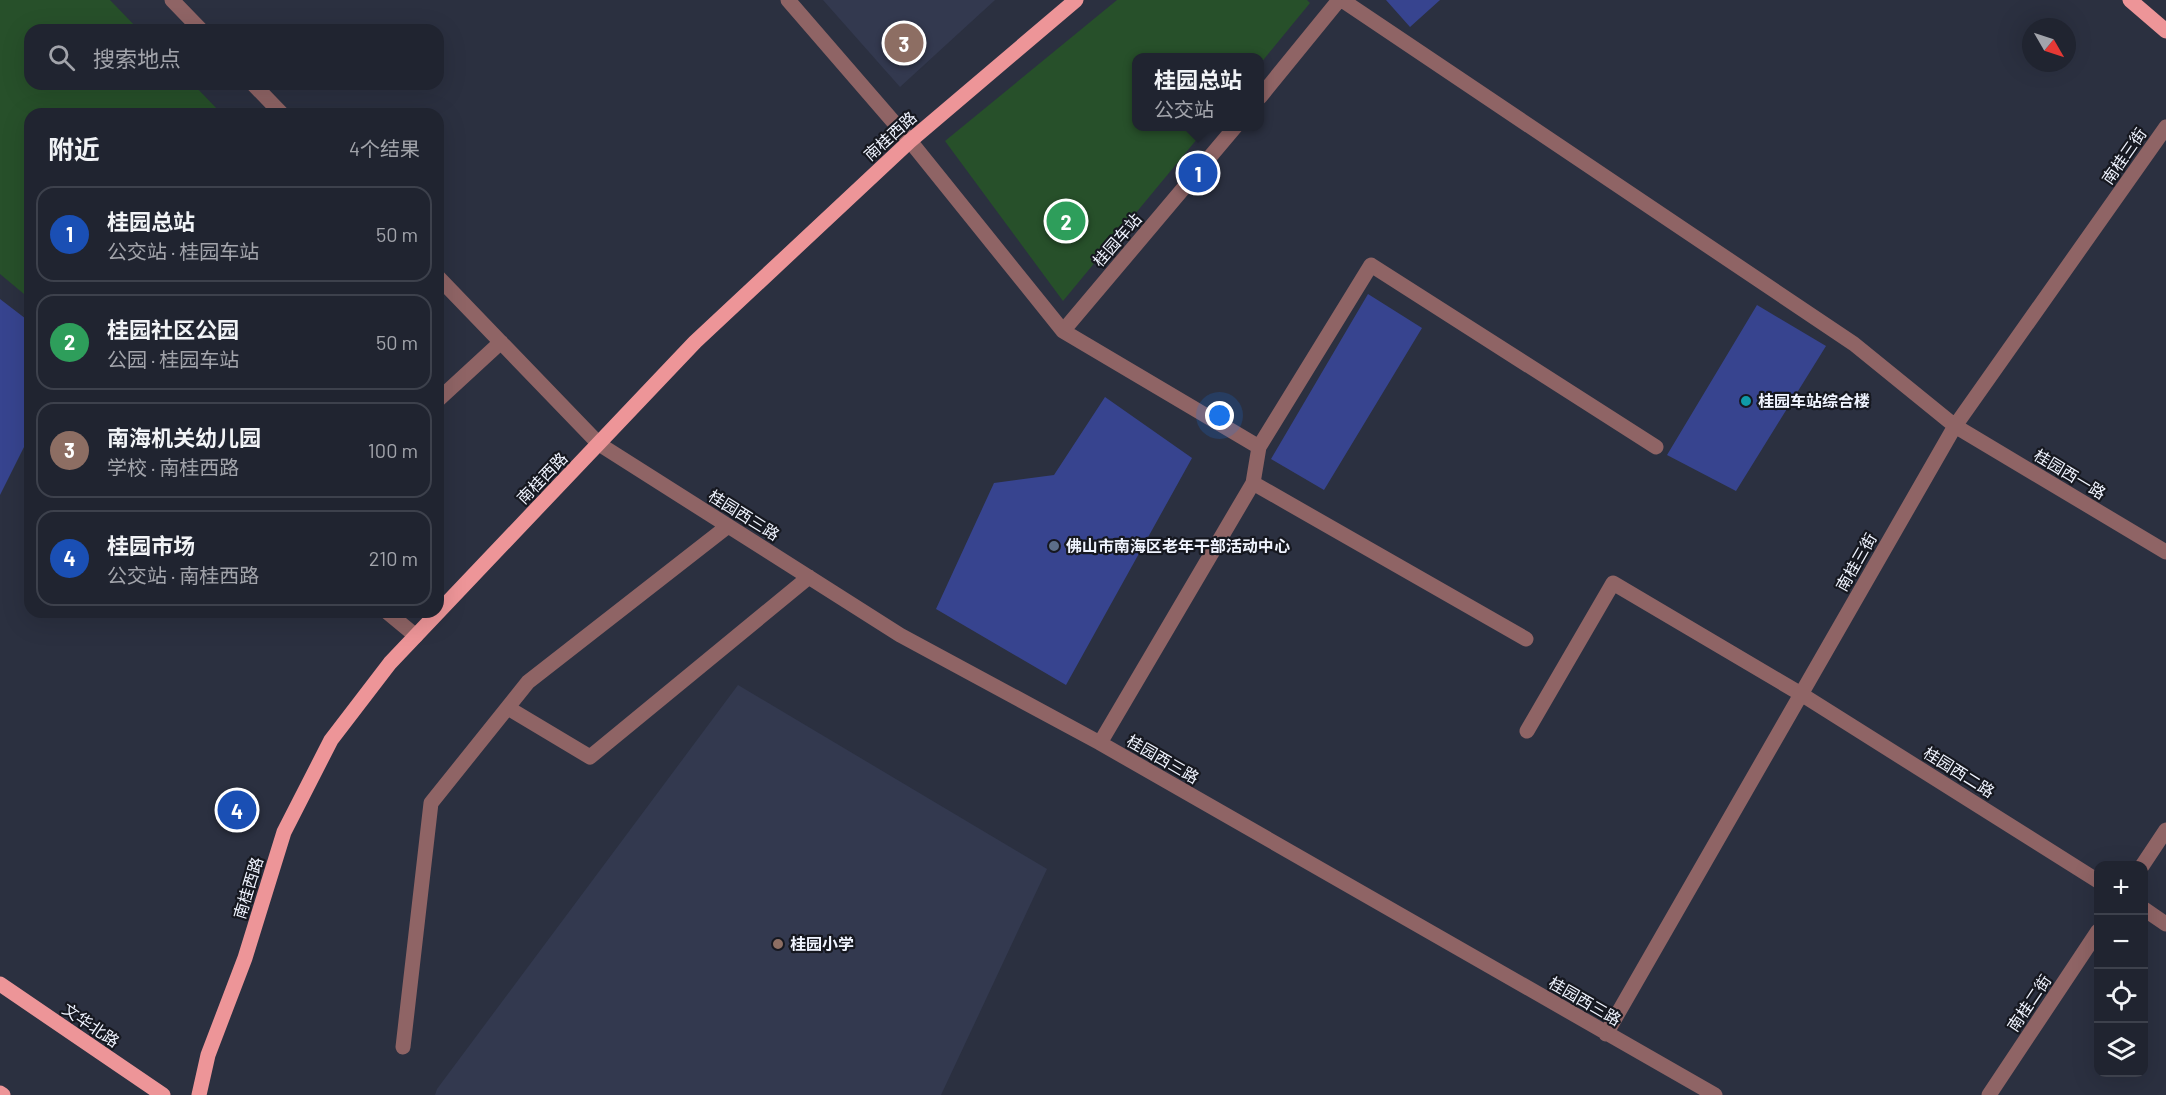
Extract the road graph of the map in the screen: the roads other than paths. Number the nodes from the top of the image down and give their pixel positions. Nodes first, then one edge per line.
1 (172, 0) edge
2 (788, 0) edge
3 (1076, 0) edge
4 (1340, 0) edge
5 (2130, 0) edge
6 (195, 24) edge
7 (2166, 31) edge
8 (259, 90) edge
9 (1264, 92) edge
10 (276, 108) edge
11 (2166, 128) edge
12 (1232, 131) edge
13 (910, 141) junction
14 (444, 283) edge
15 (1063, 331) junction
16 (501, 342) junction
17 (444, 394) edge
18 (1955, 426) junction
19 (599, 444) junction
20 (1259, 447) junction
21 (1656, 447) dead end
22 (1253, 483) junction
23 (728, 526) junction
24 (2166, 552) edge
25 (809, 577) junction
26 (444, 607) edge
27 (394, 618) edge
28 (433, 618) edge
29 (416, 636) junction
30 (1526, 639) dead end
31 (1801, 694) junction
32 (508, 708) junction
33 (1527, 731) dead end
34 (1100, 743) junction
35 (2166, 830) edge
36 (2145, 861) edge
37 (2094, 878) edge
38 (2148, 912) edge
39 (2166, 924) edge
40 (2094, 937) edge
41 (0, 984) edge
42 (1606, 1034) junction
43 (403, 1047) dead end
44 (163, 1095) edge
45 (200, 1095) edge
46 (1715, 1095) edge
47 (1989, 1095) edge

1 - 6 street
2 - 13 street
3 - 13 main road, 南桂西路
4 - 9 street
4 - 18 street, 桂园西一路
5 - 7 main road
8 - 10 street
11 - 18 street, 南桂三街
12 - 15 street, 桂园车站
13 - 15 street
13 - 19 main road, 南桂西路
14 - 16 street, 桂园西三路
15 - 20 street
16 - 17 street
16 - 19 street, 桂园西三路
18 - 24 street, 桂园西一路
18 - 31 street, 南桂三街
19 - 23 street, 桂园西三路
19 - 26 main road, 南桂西路
20 - 21 street
20 - 22 street
22 - 30 street
22 - 34 street
23 - 25 street, 桂园西三路
23 - 32 street
25 - 32 street
25 - 34 street, 桂园西三路
27 - 29 street
28 - 29 main road, 南桂西路
29 - 45 main road, 南桂西路
31 - 33 street, 桂园西二路
31 - 37 street, 桂园西二路
31 - 42 street, 南桂三街
32 - 43 street
34 - 42 street, 桂园西三路
35 - 36 street
38 - 39 street
40 - 47 street, 南桂二街
41 - 44 main road, 文华北路
42 - 46 street, 桂园西三路

